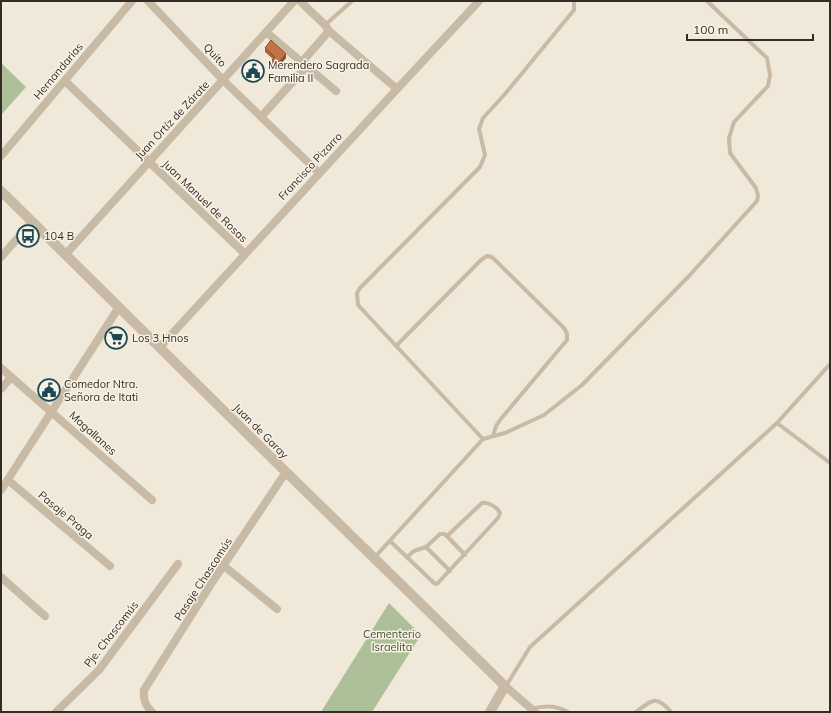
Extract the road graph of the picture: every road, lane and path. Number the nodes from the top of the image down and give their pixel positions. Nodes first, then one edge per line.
1 (132, 1) edge
2 (148, 1) edge
3 (294, 1) edge
4 (300, 1) edge
5 (352, 1) edge
6 (574, 1) edge
7 (707, 1) edge
8 (474, 3) edge
9 (327, 28) junction
10 (266, 32) junction
11 (304, 65) junction
12 (223, 80) junction
13 (65, 81) junction
14 (397, 88) junction
15 (336, 91) dead end
16 (261, 117) junction
17 (1, 156) edge
18 (148, 161) junction
19 (319, 173) junction
20 (1, 191) edge
21 (32, 222) junction
22 (66, 254) junction
23 (245, 254) junction
24 (1, 257) edge
25 (119, 307) junction
26 (396, 346) junction
27 (159, 348) junction
28 (830, 364) edge
29 (1, 368) edge
30 (11, 376) junction
31 (1, 389) edge
32 (52, 411) junction
33 (777, 423) junction
34 (492, 436) junction
35 (483, 439) junction
36 (830, 462) edge
37 (286, 472) junction
38 (8, 480) junction
39 (1, 490) edge
40 (152, 500) dead end
41 (447, 536) junction
42 (390, 541) junction
43 (426, 548) junction
44 (465, 555) junction
45 (407, 557) junction
46 (374, 558) junction
47 (178, 564) dead end
48 (110, 566) dead end
49 (224, 566) junction
50 (450, 571) junction
51 (1, 577) edge
52 (277, 609) dead end
53 (44, 616) dead end
54 (505, 686) junction
55 (534, 711) edge
56 (56, 712) edge
57 (152, 712) edge
58 (490, 712) edge
59 (568, 712) edge
60 (636, 712) edge
61 (671, 712) edge

1 - 13 street, Hernandarias
2 - 12 street, Quito
3 - 10 street, Juan Ortíz de Zárate
4 - 9 street
5 - 9 lane
6 - 26 lane
7 - 34 lane
8 - 14 street, Francisco Pizarro
9 - 11 street
9 - 14 street
10 - 11 street
10 - 12 street, Juan Ortíz de Zárate
11 - 15 street
11 - 16 street
12 - 16 street, Quito
12 - 18 street, Juan Ortíz de Zárate
13 - 17 street, Hernandarias
13 - 18 street, Juan Manuel de Rosas
14 - 19 street, Francisco Pizarro
16 - 19 street, Quito
18 - 22 street, Juan Ortíz de Zárate
18 - 23 street, Juan Manuel de Rosas
19 - 23 street, Francisco Pizarro
20 - 21 street, Juan de Garay
21 - 22 street, Juan de Garay
21 - 24 street
22 - 25 street, Juan de Garay
23 - 27 street, Francisco Pizarro
25 - 27 street, Juan de Garay
25 - 32 street
26 - 34 lane
26 - 35 lane
27 - 37 street, Juan de Garay
28 - 33 lane
29 - 30 street, Magallanes
30 - 31 street
30 - 32 street, Magallanes
32 - 38 street
32 - 40 street, Magallanes
33 - 36 lane
33 - 54 lane
34 - 35 lane
35 - 42 lane
37 - 46 street, Juan de Garay
37 - 49 street, Pasaje Chascomús
38 - 39 street
38 - 48 street, Pasaje Praga
41 - 43 lane
41 - 44 lane
41 - 44 lane
42 - 45 lane
42 - 46 lane
43 - 45 lane
43 - 50 lane
44 - 50 lane
45 - 50 lane
46 - 54 street, Juan de Garay
47 - 56 street, Pje. Chascomús
49 - 52 street
49 - 57 street, Pasaje Chascomús
51 - 53 street
54 - 55 street
54 - 58 street
55 - 59 lane
60 - 61 lane

